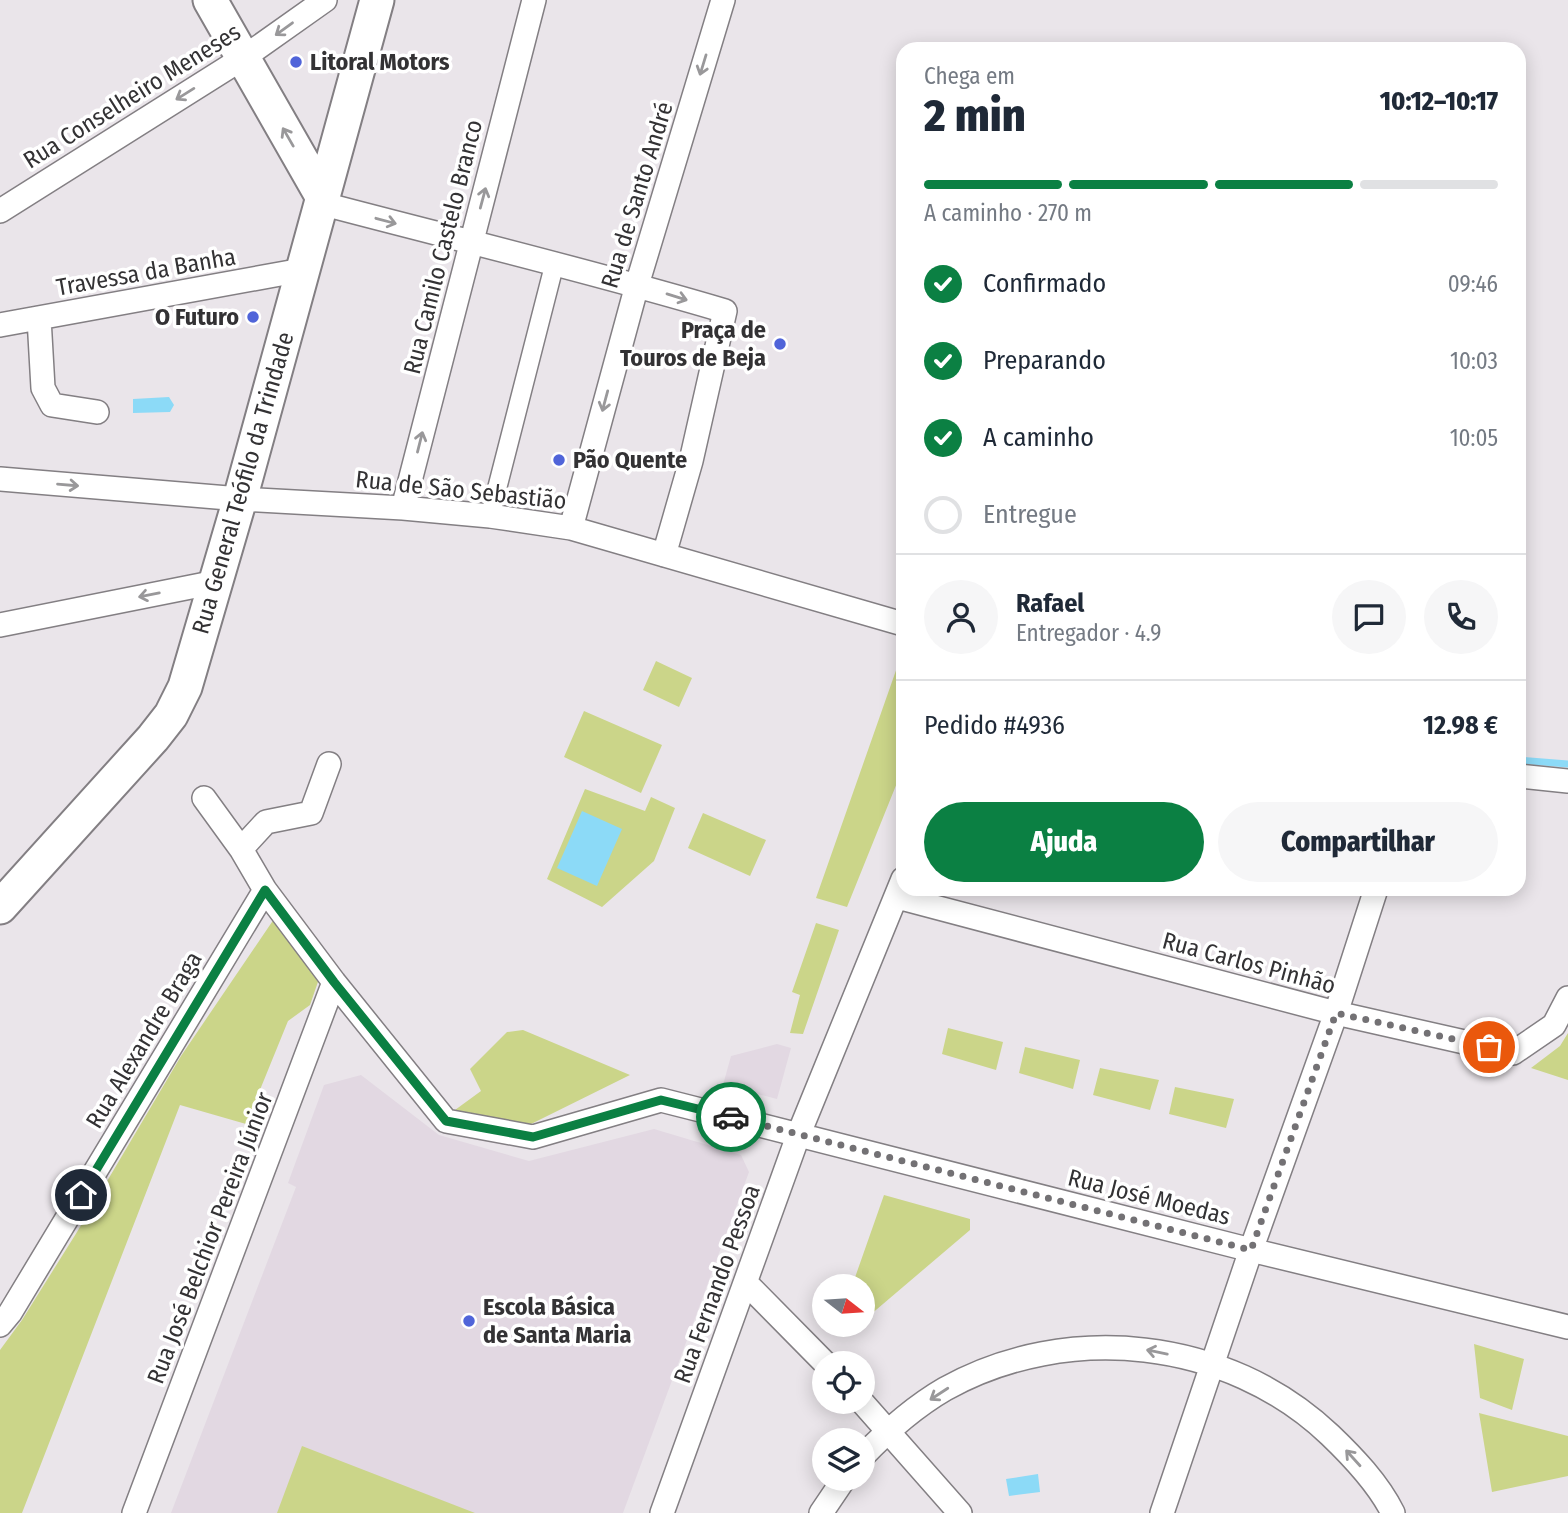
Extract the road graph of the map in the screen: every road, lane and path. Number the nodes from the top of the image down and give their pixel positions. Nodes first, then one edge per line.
1 (209, 0) edge
2 (325, 0) edge
3 (377, 0) edge
4 (534, 0) edge
5 (723, 0) edge
6 (243, 58) junction
7 (321, 200) junction
8 (0, 211) edge
9 (471, 243) junction
10 (555, 262) junction
11 (302, 270) junction
12 (636, 285) junction
13 (39, 318) junction
14 (0, 325) edge
15 (97, 412) dead end
16 (0, 479) edge
17 (240, 499) junction
18 (403, 508) junction
19 (490, 516) junction
20 (571, 528) junction
21 (664, 555) junction
22 (216, 582) junction
23 (896, 622) edge
24 (0, 625) edge
25 (329, 764) dead end
26 (1526, 777) edge
27 (1568, 781) edge
28 (204, 798) dead end
29 (241, 849) junction
30 (265, 890) junction
31 (897, 896) edge
32 (928, 896) edge
33 (1374, 896) edge
34 (0, 907) edge
35 (334, 982) junction
36 (1568, 998) edge
37 (1336, 1013) junction
38 (799, 1136) junction
39 (1251, 1250) junction
40 (747, 1284) junction
41 (0, 1325) edge
42 (1568, 1327) edge
43 (813, 1351) edge
44 (1214, 1364) junction
45 (874, 1414) edge
46 (888, 1429) junction
47 (875, 1443) edge
48 (836, 1491) edge
49 (134, 1513) edge
50 (662, 1513) edge
51 (821, 1513) edge
52 (960, 1513) edge
53 (1161, 1513) edge
54 (1393, 1513) edge

1 - 6 main road
2 -> 6 street, Rua Conselheiro Meneses
3 - 7 main road, Rua General Teófilo da Trindade
9 -> 4 street, Rua Camilo Castelo Branco
5 -> 12 street, Rua de Santo André
7 -> 6 main road
6 -> 8 street, Rua Conselheiro Meneses
7 -> 9 street
7 - 11 main road, Rua General Teófilo da Trindade
9 - 10 street
18 -> 9 street, Rua Camilo Castelo Branco
10 - 12 street
10 - 19 street
11 - 13 street, Travessa da Banha
11 - 17 main road, Rua General Teófilo da Trindade
12 -> 20 street, Rua de Santo André
12 -> 21 street
13 - 14 street, Travessa da Banha
13 - 15 street
16 -> 17 street, Rua de São Sebastião
17 - 18 street, Rua de São Sebastião
17 - 22 main road, Rua General Teófilo da Trindade
18 - 19 street, Rua de São Sebastião
19 - 20 street, Rua de São Sebastião
20 - 21 street, Rua de São Sebastião
21 - 23 street, Rua de São Sebastião
22 -> 24 street
22 - 34 main road, Rua General Teófilo da Trindade
25 - 29 street
26 - 27 street
28 - 29 street, Rua José Moedas
29 - 30 street, Rua José Moedas
30 - 35 street, Rua José Moedas
30 - 41 street, Rua Alexandre Braga
31 - 38 street, Rua Fernando Pessoa
32 - 37 street, Rua Carlos Pinhão
33 - 37 street
35 - 38 street, Rua José Moedas
35 - 49 street, Rua José Belchior Pereira Júnior
36 - 37 street, Rua Carlos Pinhão
37 - 39 street
38 - 39 street, Rua José Moedas
38 - 40 street, Rua Fernando Pessoa
39 - 42 street, Rua José Moedas
39 - 44 street
40 - 43 street
40 - 50 street, Rua Fernando Pessoa
44 -> 46 street
44 - 53 street
54 -> 44 street
45 - 46 street
46 - 47 street
46 - 52 street
48 - 51 street

